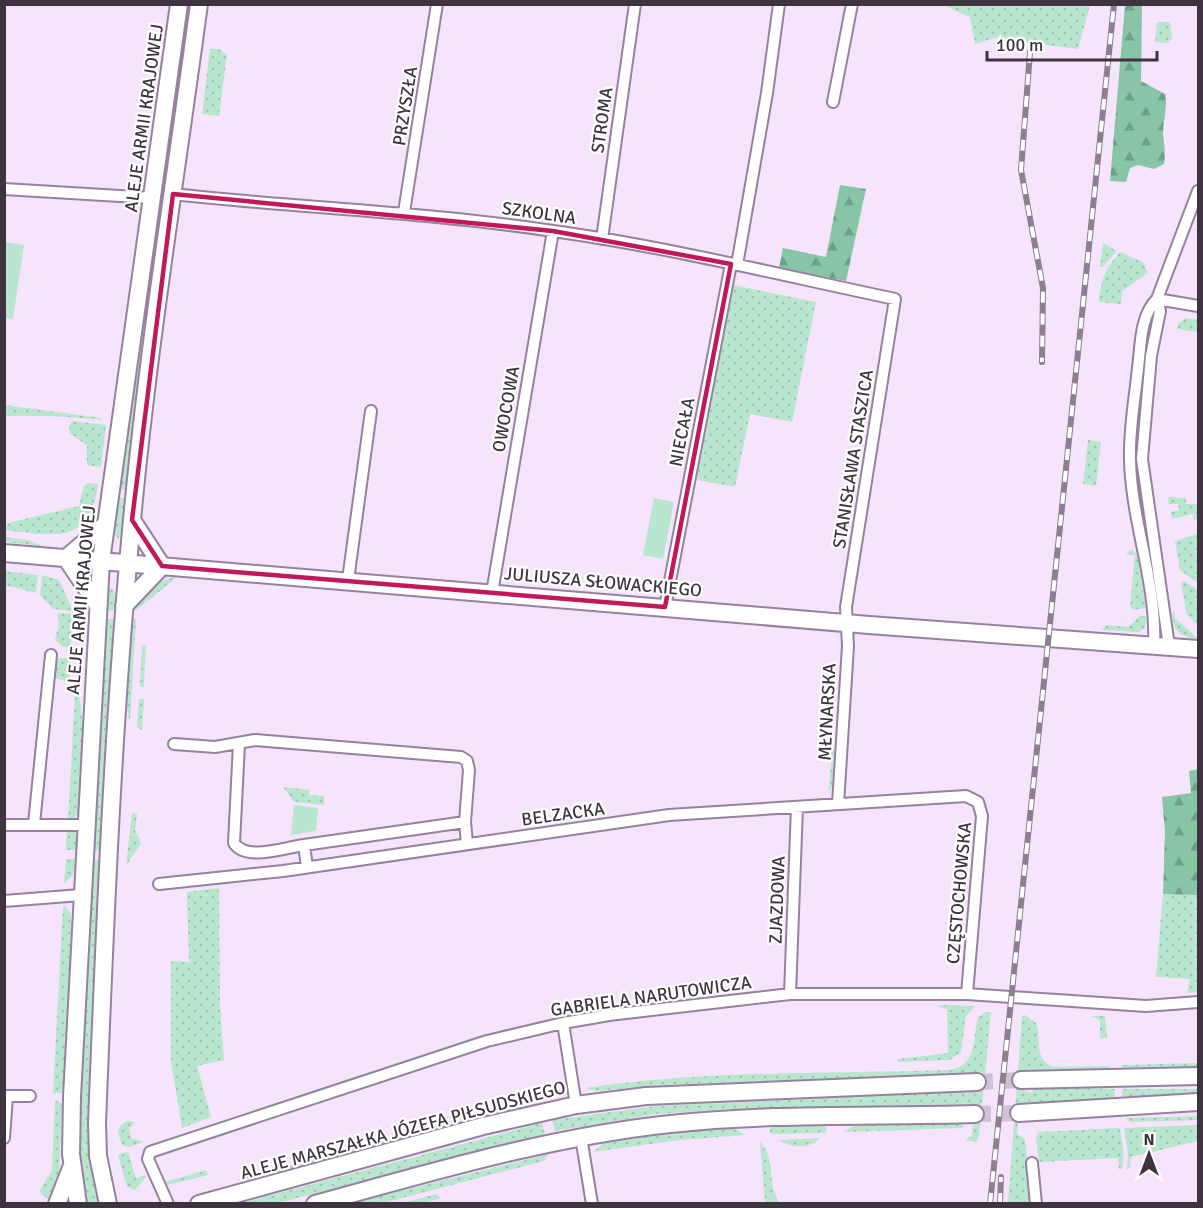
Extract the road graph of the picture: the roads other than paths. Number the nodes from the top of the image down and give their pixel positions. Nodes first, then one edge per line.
1 (179, 4) edge
2 (199, 4) edge
3 (437, 4) edge
4 (635, 4) edge
5 (779, 4) edge
6 (852, 4) edge
7 (833, 102) dead end
8 (4, 189) edge
9 (1198, 191) edge
10 (173, 194) junction
11 (153, 198) junction
12 (404, 212) junction
13 (553, 231) junction
14 (602, 239) junction
15 (734, 264) junction
16 (895, 299) joint
17 (1157, 299) junction
18 (1198, 306) edge
19 (372, 411) dead end
20 (1146, 492) junction
21 (1134, 494) junction
22 (132, 520) junction
23 (106, 524) junction
24 (4, 553) edge
25 (66, 558) junction
26 (101, 561) junction
27 (128, 564) junction
28 (162, 566) junction
29 (348, 580) junction
30 (492, 593) junction
31 (97, 603) junction
32 (124, 606) junction
33 (665, 607) junction
34 (847, 623) junction
35 (1161, 645) junction
36 (1198, 649) edge
37 (51, 655) dead end
38 (174, 744) dead end
39 (238, 744) junction
40 (974, 799) joint
41 (838, 804) junction
42 (797, 807) junction
43 (465, 822) junction
44 (34, 824) junction
45 (4, 825) edge
46 (85, 825) junction
47 (395, 832) junction
48 (467, 844) junction
49 (304, 845) junction
50 (399, 854) junction
51 (307, 867) junction
52 (159, 884) dead end
53 (81, 895) junction
54 (4, 901) edge
55 (790, 994) junction
56 (967, 994) junction
57 (1198, 1002) edge
58 (563, 1023) junction
59 (1198, 1076) edge
60 (1021, 1080) tunnel mouth
61 (977, 1082) tunnel mouth
62 (6, 1096) edge
63 (30, 1096) dead end
64 (1198, 1102) edge
65 (576, 1105) junction
66 (1019, 1113) tunnel mouth
67 (975, 1114) tunnel mouth
68 (581, 1137) junction
69 (4, 1138) edge
70 (1032, 1163) dead end
71 (72, 1165) junction
72 (57, 1203) edge
73 (78, 1203) edge
74 (108, 1203) edge
75 (168, 1203) edge
76 (200, 1203) edge
77 (315, 1203) edge
78 (592, 1203) edge
79 (1036, 1203) edge

1 - 11 main road, ALEJE ARMII KRAJOWEJ
2 - 10 main road
3 - 12 street, PRZYSZŁA
4 - 14 street, STROMA
5 - 15 street, NIECAŁA
6 - 7 street
8 - 11 street
9 - 17 street
10 - 12 street, SZKOLNA
10 - 22 main road
11 - 23 main road, ALEJE ARMII KRAJOWEJ
12 - 13 street, SZKOLNA
13 - 14 street, SZKOLNA
13 - 30 street, OWOCOWA
14 - 15 street, SZKOLNA
15 - 16 street, SZKOLNA
15 - 33 street, NIECAŁA
16 - 34 street, STANISŁAWA STASZICA
17 - 18 street
17 - 20 street
17 - 21 street
19 - 29 street
20 - 21 street
20 - 35 street
21 - 35 street
22 - 27 main road
22 - 28 main road
23 - 25 main road
23 - 26 main road, ALEJE ARMII KRAJOWEJ
24 - 25 main road, JULIUSZA SŁOWACKIEGO
25 - 26 main road, JULIUSZA SŁOWACKIEGO
25 - 31 main road
26 - 27 main road, JULIUSZA SŁOWACKIEGO
26 - 31 main road, ALEJE ARMII KRAJOWEJ
27 - 28 main road, JULIUSZA SŁOWACKIEGO
27 - 32 main road
28 - 29 main road, JULIUSZA SŁOWACKIEGO
28 - 32 main road
29 - 30 main road, JULIUSZA SŁOWACKIEGO
30 - 33 main road, JULIUSZA SŁOWACKIEGO
31 - 46 main road, ALEJE ARMII KRAJOWEJ
32 - 74 main road
33 - 34 main road, JULIUSZA SŁOWACKIEGO
34 - 35 main road, JULIUSZA SŁOWACKIEGO
34 - 41 street, MŁYNARSKA
35 - 36 main road, JULIUSZA SŁOWACKIEGO
37 - 44 street
38 - 39 street
39 - 43 street
39 - 49 street
40 - 41 street, BELZACKA
40 - 56 street, CZĘSTOCHOWSKA
41 - 42 street, BELZACKA
42 - 48 street, BELZACKA
42 - 55 street, ZJAZDOWA
43 - 47 street
43 - 48 street
44 - 45 street
44 - 46 street
46 - 53 main road, ALEJE ARMII KRAJOWEJ
47 - 49 street
47 - 50 street
48 - 50 street, BELZACKA
49 - 51 street
50 - 51 street, BELZACKA
51 - 52 street, BELZACKA
53 - 54 street
53 - 71 main road, ALEJE ARMII KRAJOWEJ
55 - 56 street, GABRIELA NARUTOWICZA
55 - 58 street, GABRIELA NARUTOWICZA
56 - 57 street, GABRIELA NARUTOWICZA
58 - 65 street
58 - 75 street, GABRIELA NARUTOWICZA
59 - 60 main road
61 - 65 main road, ALEJE MARSZAŁKA JÓZEFA PIŁSUDSKIEGO
62 - 63 street
62 - 69 street
64 - 66 main road
65 - 76 main road, ALEJE MARSZAŁKA JÓZEFA PIŁSUDSKIEGO
67 - 68 main road
68 - 77 main road
68 - 78 street
70 - 79 street
71 - 72 main road
71 - 73 main road, ALEJE ARMII KRAJOWEJ

